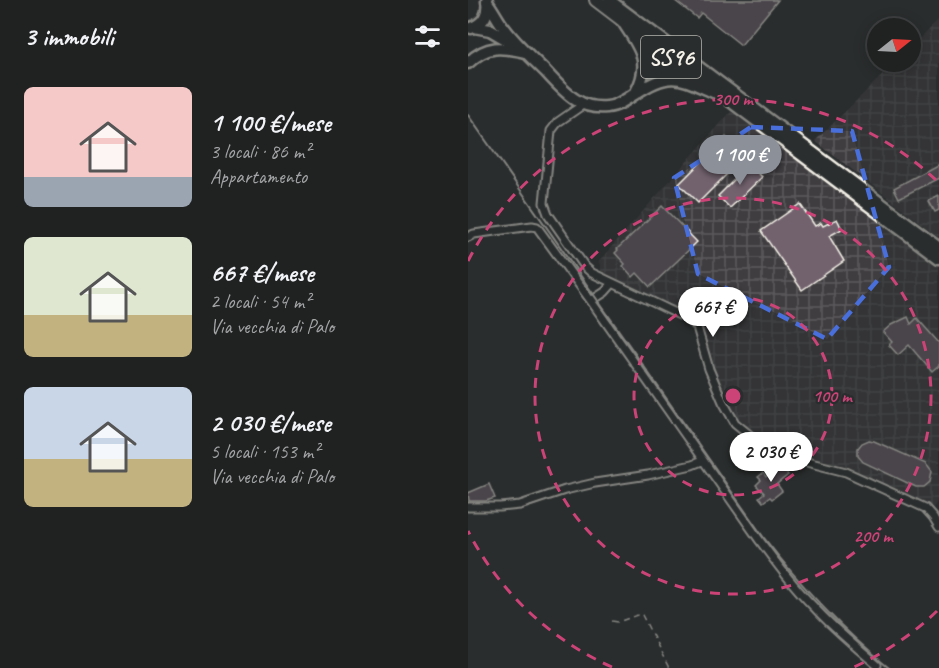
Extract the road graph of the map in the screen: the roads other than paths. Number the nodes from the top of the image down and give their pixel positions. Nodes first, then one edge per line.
1 (596, 0) edge
2 (609, 0) edge
3 (487, 1) edge
4 (621, 19) junction
5 (470, 29) edge
6 (527, 53) junction
7 (468, 63) edge
8 (634, 94) junction
9 (722, 96) junction
10 (584, 104) junction
11 (468, 237) edge
12 (939, 247) edge
13 (939, 258) edge
14 (614, 283) junction
15 (591, 301) junction
16 (702, 461) junction
17 (468, 507) edge
18 (939, 527) edge
19 (876, 664) dead end

1 - 4 highway
2 - 12 main road, SS96
3 - 5 main road
3 - 6 main road
4 - 8 main road
4 - 9 main road, SS96
5 - 6 main road
6 - 7 main road
6 - 10 main road
8 - 9 main road
8 - 10 main road
9 - 13 main road, SS96
10 - 14 street
11 - 15 street
14 - 15 street
14 - 18 street
15 - 16 street
16 - 17 street
16 - 19 street

